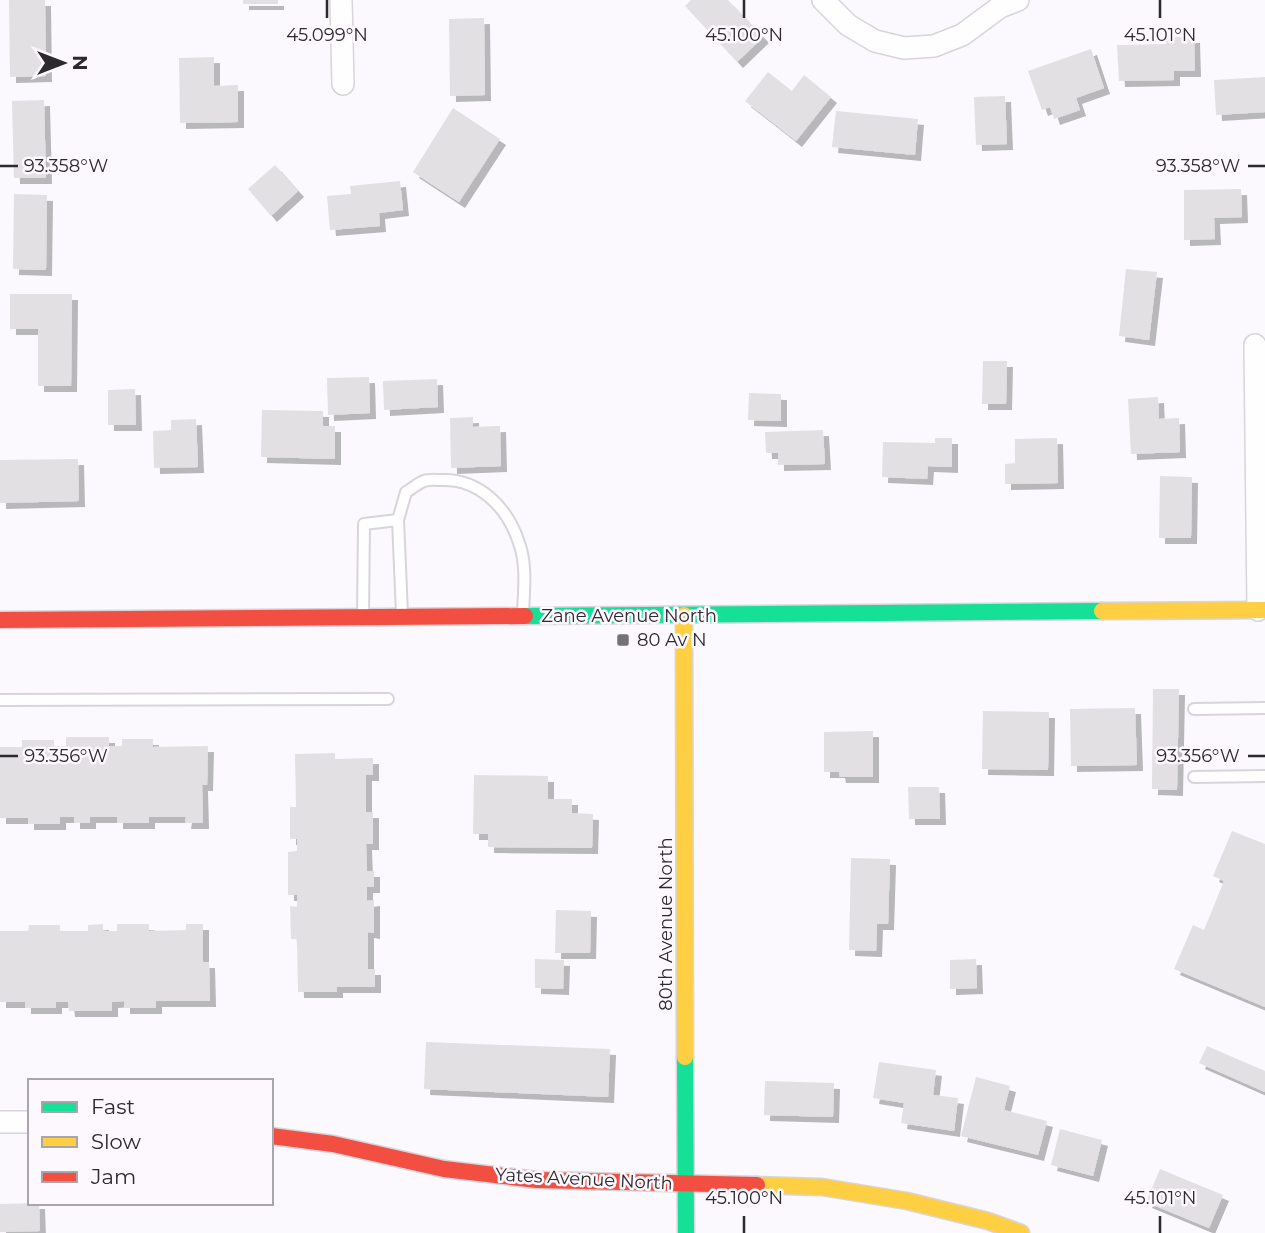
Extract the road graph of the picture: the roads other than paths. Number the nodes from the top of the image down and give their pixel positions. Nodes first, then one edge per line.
1 (341, 0) edge
2 (823, 0) edge
3 (1018, 0) edge
4 (342, 84) dead end
5 (1255, 345) dead end
6 (398, 520) junction
7 (1261, 610) edge
8 (684, 615) junction
9 (523, 616) junction
10 (402, 617) junction
11 (363, 618) junction
12 (0, 620) edge
13 (388, 699) dead end
14 (0, 700) edge
15 (1265, 708) edge
16 (1194, 709) dead end
17 (1265, 776) edge
18 (1194, 778) dead end
19 (0, 1122) edge
20 (28, 1122) edge
21 (273, 1136) edge
22 (686, 1183) junction
23 (686, 1233) edge
24 (1021, 1233) edge

1 - 4 street
2 - 3 street
5 - 7 street, Zane Avenue North
6 - 9 lane
6 - 10 lane
6 - 11 lane
7 - 8 street, Zane Avenue North
8 - 9 street, Zane Avenue North
8 - 22 street, 80th Avenue North
9 - 10 street, Zane Avenue North
10 - 11 street, Zane Avenue North
11 - 12 street, Zane Avenue North
13 - 14 lane
15 - 16 lane
17 - 18 lane
19 - 20 street
21 - 22 street, Yates Avenue North
22 - 23 street, 80th Avenue North
22 - 24 street, Yates Avenue North

